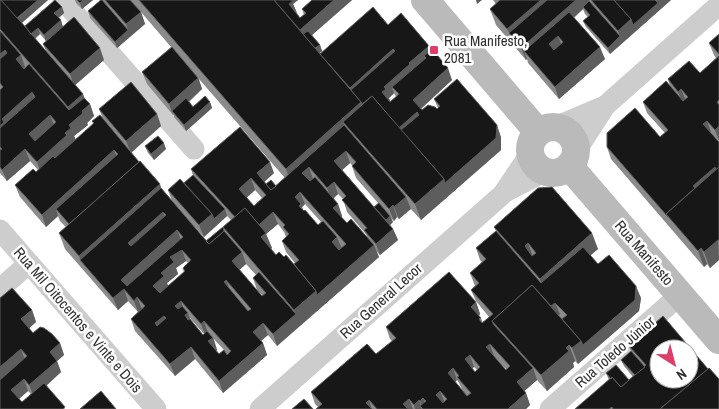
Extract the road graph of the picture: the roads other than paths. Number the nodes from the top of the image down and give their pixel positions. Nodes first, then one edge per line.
1 (63, 0) edge
2 (425, 0) edge
3 (719, 5) edge
4 (605, 106) junction
5 (194, 149) dead end
6 (552, 150) junction
7 (0, 230) edge
8 (28, 264) junction
9 (0, 289) edge
10 (680, 294) junction
11 (719, 340) edge
12 (156, 409) edge
13 (260, 409) edge
14 (550, 409) edge

1 - 5 street
2 - 6 main road, Rua Manifesto
3 - 4 street, Rua General Lecor
4 - 6 street, Rua General Lecor
4 - 6 street, Rua General Lecor
6 - 10 main road, Rua Manifesto
6 - 13 street, Rua General Lecor
7 - 8 street, Rua Mil Oitocentos e Vinte e Dois
8 - 9 street
8 - 12 street, Rua Mil Oitocentos e Vinte e Dois
10 - 11 main road, Rua Manifesto
10 - 14 street, Rua Toledo Júnior

